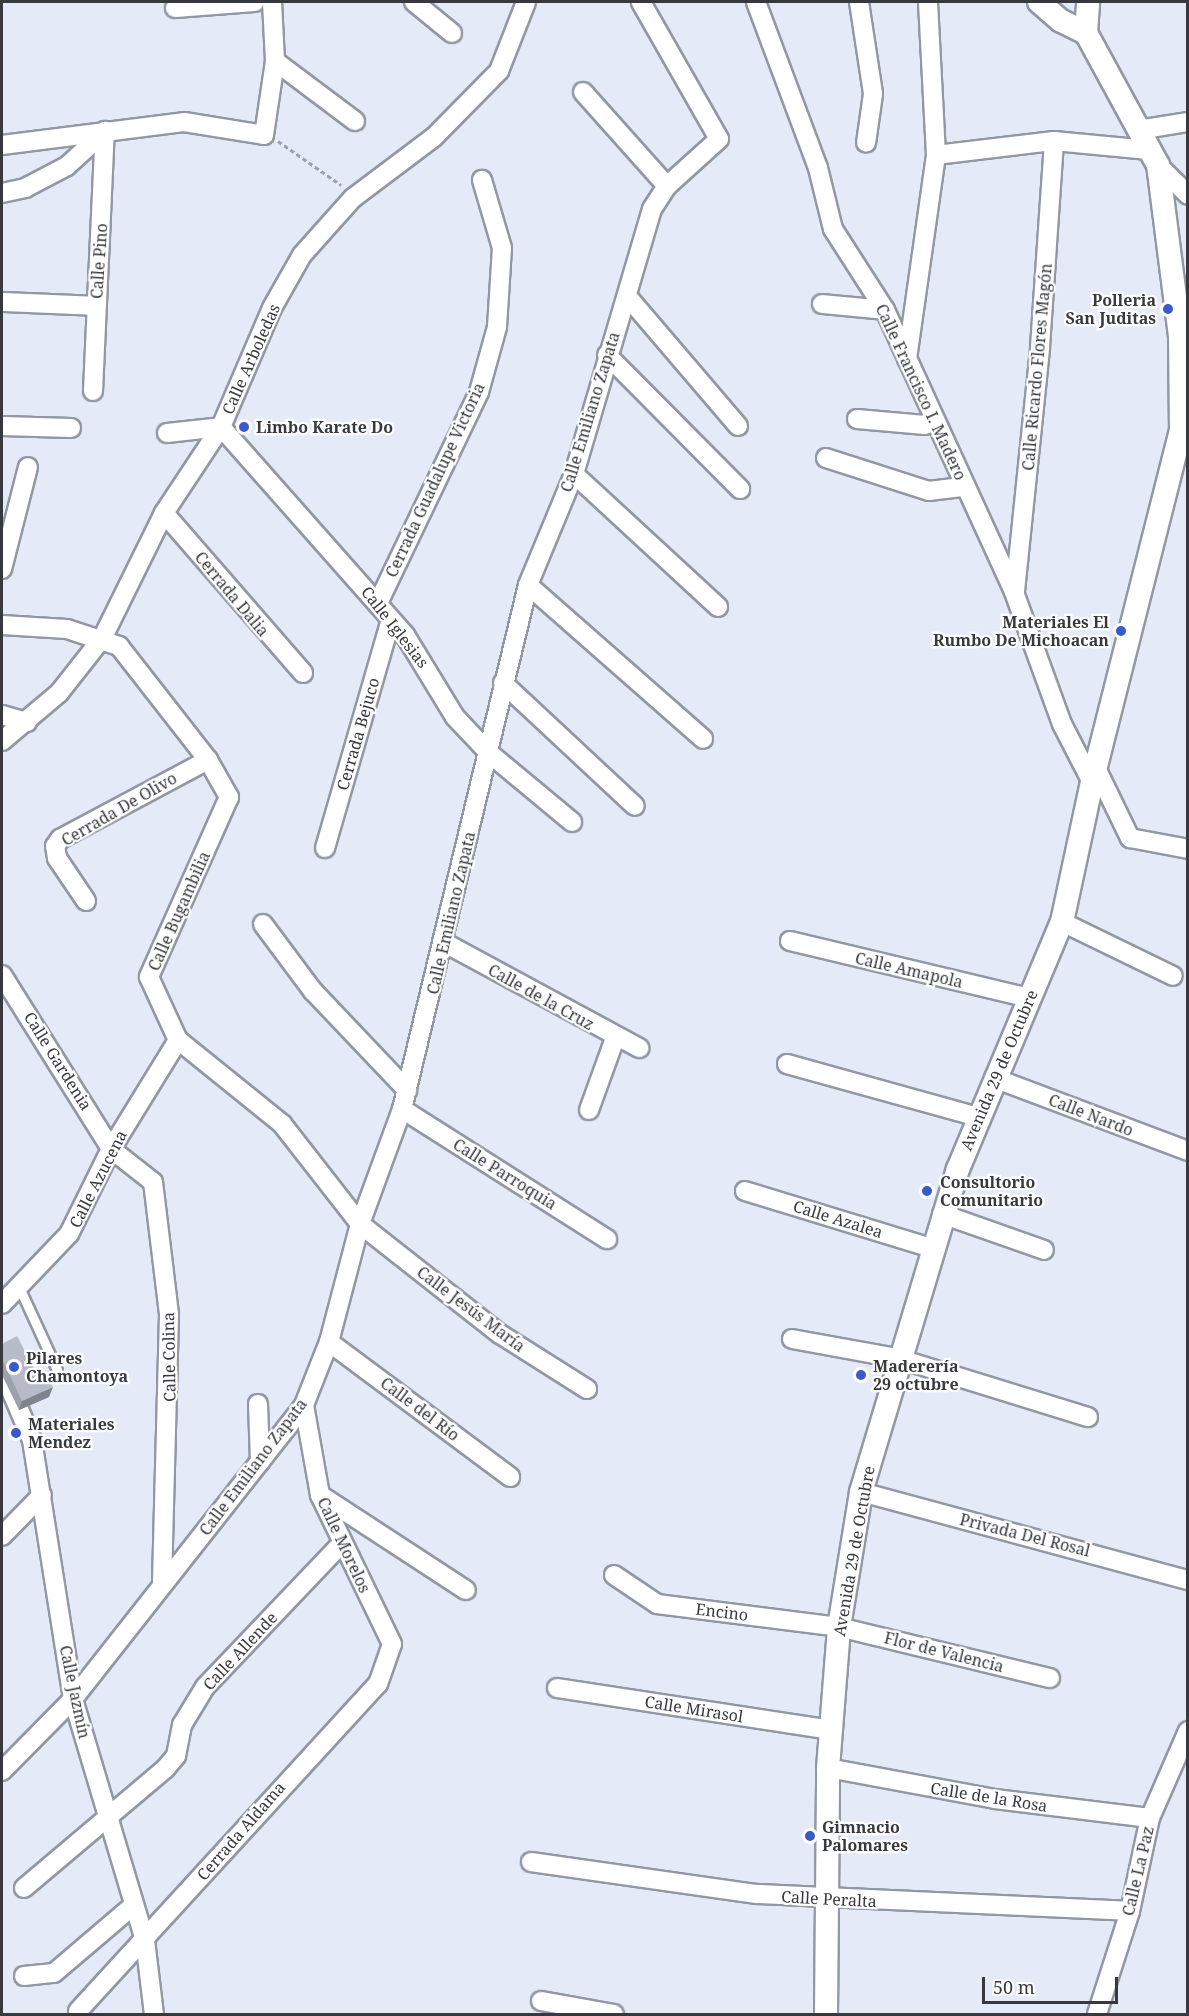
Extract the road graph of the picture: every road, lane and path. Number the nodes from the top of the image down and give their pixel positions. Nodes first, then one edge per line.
1 (255, 2) edge
2 (272, 2) edge
3 (414, 2) edge
4 (526, 2) edge
5 (641, 2) edge
6 (756, 2) edge
7 (859, 2) edge
8 (928, 2) edge
9 (1039, 2) edge
10 (1088, 2) edge
11 (175, 8) dead end
12 (452, 33) dead end
13 (1086, 33) junction
14 (275, 61) junction
15 (583, 92) dead end
16 (355, 121) dead end
17 (1188, 122) edge
18 (105, 131) junction
19 (264, 135) junction
20 (1054, 141) junction
21 (866, 143) dead end
22 (2, 145) edge
23 (1149, 148) junction
24 (936, 155) junction
25 (482, 180) dead end
26 (667, 186) junction
27 (2, 193) edge
28 (1188, 195) edge
29 (353, 198) junction
30 (627, 296) junction
31 (2, 302) edge
32 (822, 304) dead end
33 (96, 306) junction
34 (885, 310) junction
35 (607, 355) junction
36 (908, 359) junction
37 (93, 391) dead end
38 (857, 419) dead end
39 (934, 420) junction
40 (2, 426) edge
41 (738, 426) dead end
42 (220, 427) junction
43 (71, 428) dead end
44 (167, 433) dead end
45 (826, 458) dead end
46 (28, 467) dead end
47 (574, 474) junction
48 (964, 487) junction
49 (740, 489) dead end
50 (164, 513) junction
51 (2, 569) edge
52 (528, 585) junction
53 (1014, 592) junction
54 (378, 603) junction
55 (718, 607) dead end
56 (391, 620) junction
57 (2, 625) edge
58 (103, 637) junction
59 (303, 673) dead end
60 (503, 683) junction
61 (2, 715) edge
62 (27, 722) junction
63 (703, 739) dead end
64 (2, 741) edge
65 (489, 753) junction
66 (208, 760) junction
67 (1094, 775) junction
68 (635, 806) dead end
69 (572, 822) dead end
70 (325, 848) dead end
71 (1188, 849) edge
72 (86, 901) dead end
73 (1062, 922) junction
74 (263, 924) dead end
75 (790, 941) dead end
76 (445, 943) junction
77 (2, 975) edge
78 (1173, 975) dead end
79 (1029, 998) junction
80 (615, 1038) junction
81 (178, 1040) junction
82 (639, 1048) dead end
83 (787, 1064) dead end
84 (994, 1078) junction
85 (407, 1090) junction
86 (402, 1109) junction
87 (589, 1110) dead end
88 (978, 1117) junction
89 (111, 1149) junction
90 (1188, 1151) edge
91 (745, 1191) dead end
92 (942, 1214) junction
93 (360, 1224) junction
94 (607, 1239) dead end
95 (931, 1248) junction
96 (1044, 1250) dead end
97 (19, 1287) junction
98 (2, 1304) edge
99 (792, 1339) dead end
100 (329, 1342) junction
101 (897, 1359) junction
102 (2, 1369) edge
103 (57, 1370) dead end
104 (587, 1389) dead end
105 (258, 1404) dead end
106 (304, 1405) junction
107 (1088, 1417) dead end
108 (260, 1462) junction
109 (510, 1477) dead end
110 (861, 1492) junction
111 (42, 1495) junction
112 (320, 1495) junction
113 (2, 1536) edge
114 (342, 1543) junction
115 (614, 1575) dead end
116 (1188, 1580) edge
117 (162, 1585) junction
118 (466, 1590) dead end
119 (839, 1627) junction
120 (392, 1644) joint
121 (1050, 1677) dead end
122 (557, 1688) dead end
123 (73, 1699) junction
124 (831, 1730) junction
125 (1188, 1731) edge
126 (828, 1767) junction
127 (2, 1772) edge
128 (106, 1817) junction
129 (1150, 1818) junction
130 (531, 1862) dead end
131 (24, 1888) dead end
132 (824, 1899) junction
133 (134, 1905) junction
134 (1130, 1911) junction
135 (145, 1940) junction
136 (24, 1976) dead end
137 (541, 2001) dead end
138 (78, 2011) dead end
139 (154, 2014) edge
140 (614, 2014) edge
141 (826, 2014) edge
142 (1097, 2014) edge

1 - 11 street
2 - 14 street
3 - 12 street
4 - 29 street, Calle Arboledas
5 - 26 street, Calle Emiliano Zapata
6 - 34 street, Calle Francisco I. Madero
7 - 21 street
8 - 24 street
9 - 13 street
10 - 13 street
13 - 23 street
14 - 16 street
14 - 19 street
15 - 26 street
17 - 23 street
18 - 19 street
18 - 22 street
18 - 27 street
18 - 33 street, Calle Pino
19 - 29 path
20 - 23 street
20 - 24 street
20 - 53 street, Calle Ricardo Flores Magón
23 - 28 street
23 - 67 street, Avenida 29 de Octubre
24 - 36 street
25 - 54 street, Cerrada Guadalupe Victoria
26 - 30 street, Calle Emiliano Zapata
29 - 42 street, Calle Arboledas
30 - 35 street, Calle Emiliano Zapata
30 - 41 street
31 - 33 street
32 - 34 street
33 - 37 street, Calle Pino
34 - 36 street, Calle Francisco I. Madero
35 - 47 street, Calle Emiliano Zapata
35 - 49 street
36 - 39 street, Calle Francisco I. Madero
38 - 39 street
39 - 48 street, Calle Francisco I. Madero
40 - 43 street
42 - 44 street
42 - 50 street, Calle Arboledas
42 - 54 street, Calle Iglesias
45 - 48 street
46 - 51 street
47 - 52 street, Calle Emiliano Zapata
47 - 55 street
48 - 53 street, Calle Francisco I. Madero
50 - 58 street, Calle Arboledas
50 - 59 street, Cerrada Dalia
52 - 60 street, Calle Emiliano Zapata
52 - 63 street
53 - 67 street, Calle Francisco I. Madero
54 - 56 street, Calle Iglesias
56 - 65 street, Calle Iglesias
56 - 70 street, Cerrada Bejuco
57 - 58 street
58 - 62 street, Calle Arboledas
58 - 66 street, Calle Bugambilia
60 - 65 street, Calle Emiliano Zapata
60 - 68 street
61 - 62 street
62 - 64 street, Calle Arboledas
65 - 69 street, Calle Iglesias
65 - 76 street, Calle Emiliano Zapata
66 - 72 street, Cerrada De Olivo
66 - 81 street, Calle Bugambilia
67 - 71 street, Calle Francisco I. Madero
67 - 73 street, Avenida 29 de Octubre
73 - 78 street
73 - 79 street, Avenida 29 de Octubre
74 - 85 street
75 - 79 street, Calle Amapola
76 - 80 street, Calle de la Cruz
76 - 85 street, Calle Emiliano Zapata
77 - 89 street, Calle Gardenia
79 - 84 street, Avenida 29 de Octubre
80 - 82 street, Calle de la Cruz
80 - 87 street
81 - 89 street, Calle Azucena
81 - 93 street, Calle Bugambilia
83 - 88 street
84 - 88 street, Avenida 29 de Octubre
84 - 90 street, Calle Nardo
85 - 86 street, Calle Emiliano Zapata
86 - 93 street, Calle Emiliano Zapata
86 - 94 street, Calle Parroquia
88 - 92 street, Avenida 29 de Octubre
89 - 97 street, Calle Azucena
89 - 117 street, Calle Colina
91 - 95 street, Calle Azalea
92 - 95 street, Avenida 29 de Octubre
92 - 96 street
93 - 100 street, Calle Emiliano Zapata
93 - 104 street, Calle Jesús María
95 - 101 street, Avenida 29 de Octubre
97 - 98 street, Calle Azucena
97 - 103 lane
99 - 101 street
100 - 106 street, Calle Emiliano Zapata
100 - 109 street, Calle del Río
101 - 107 street
101 - 110 street, Avenida 29 de Octubre
102 - 111 street, Calle Jazmín
105 - 108 street
106 - 108 street, Calle Emiliano Zapata
106 - 112 street, Calle Morelos
108 - 117 street, Calle Emiliano Zapata
110 - 116 street, Privada Del Rosal
110 - 119 street, Avenida 29 de Octubre
111 - 113 street
111 - 123 street, Calle Jazmín
112 - 114 street, Calle Morelos
112 - 118 street
114 - 120 street, Calle Morelos
114 - 128 street, Calle Allende
115 - 119 street, Encino
117 - 123 street, Calle Emiliano Zapata
119 - 121 street, Flor de Valencia
119 - 124 street, Avenida 29 de Octubre
120 - 135 street, Cerrada Aldama
122 - 124 street, Calle Mirasol
123 - 127 street, Calle Emiliano Zapata
123 - 128 street, Calle Jazmín
124 - 126 street, Avenida 29 de Octubre
125 - 129 street, Calle La Paz
126 - 129 street, Calle de la Rosa
126 - 132 street, Avenida 29 de Octubre
128 - 131 street, Calle Allende
128 - 133 street, Calle Jazmín
129 - 134 street, Calle La Paz
130 - 132 street, Calle Peralta
132 - 134 street, Calle Peralta
132 - 141 street, Avenida 29 de Octubre
133 - 135 street, Calle Jazmín
133 - 136 street
134 - 142 street, Calle La Paz
135 - 138 street, Cerrada Aldama
135 - 139 street, Calle Jazmín
137 - 140 street

